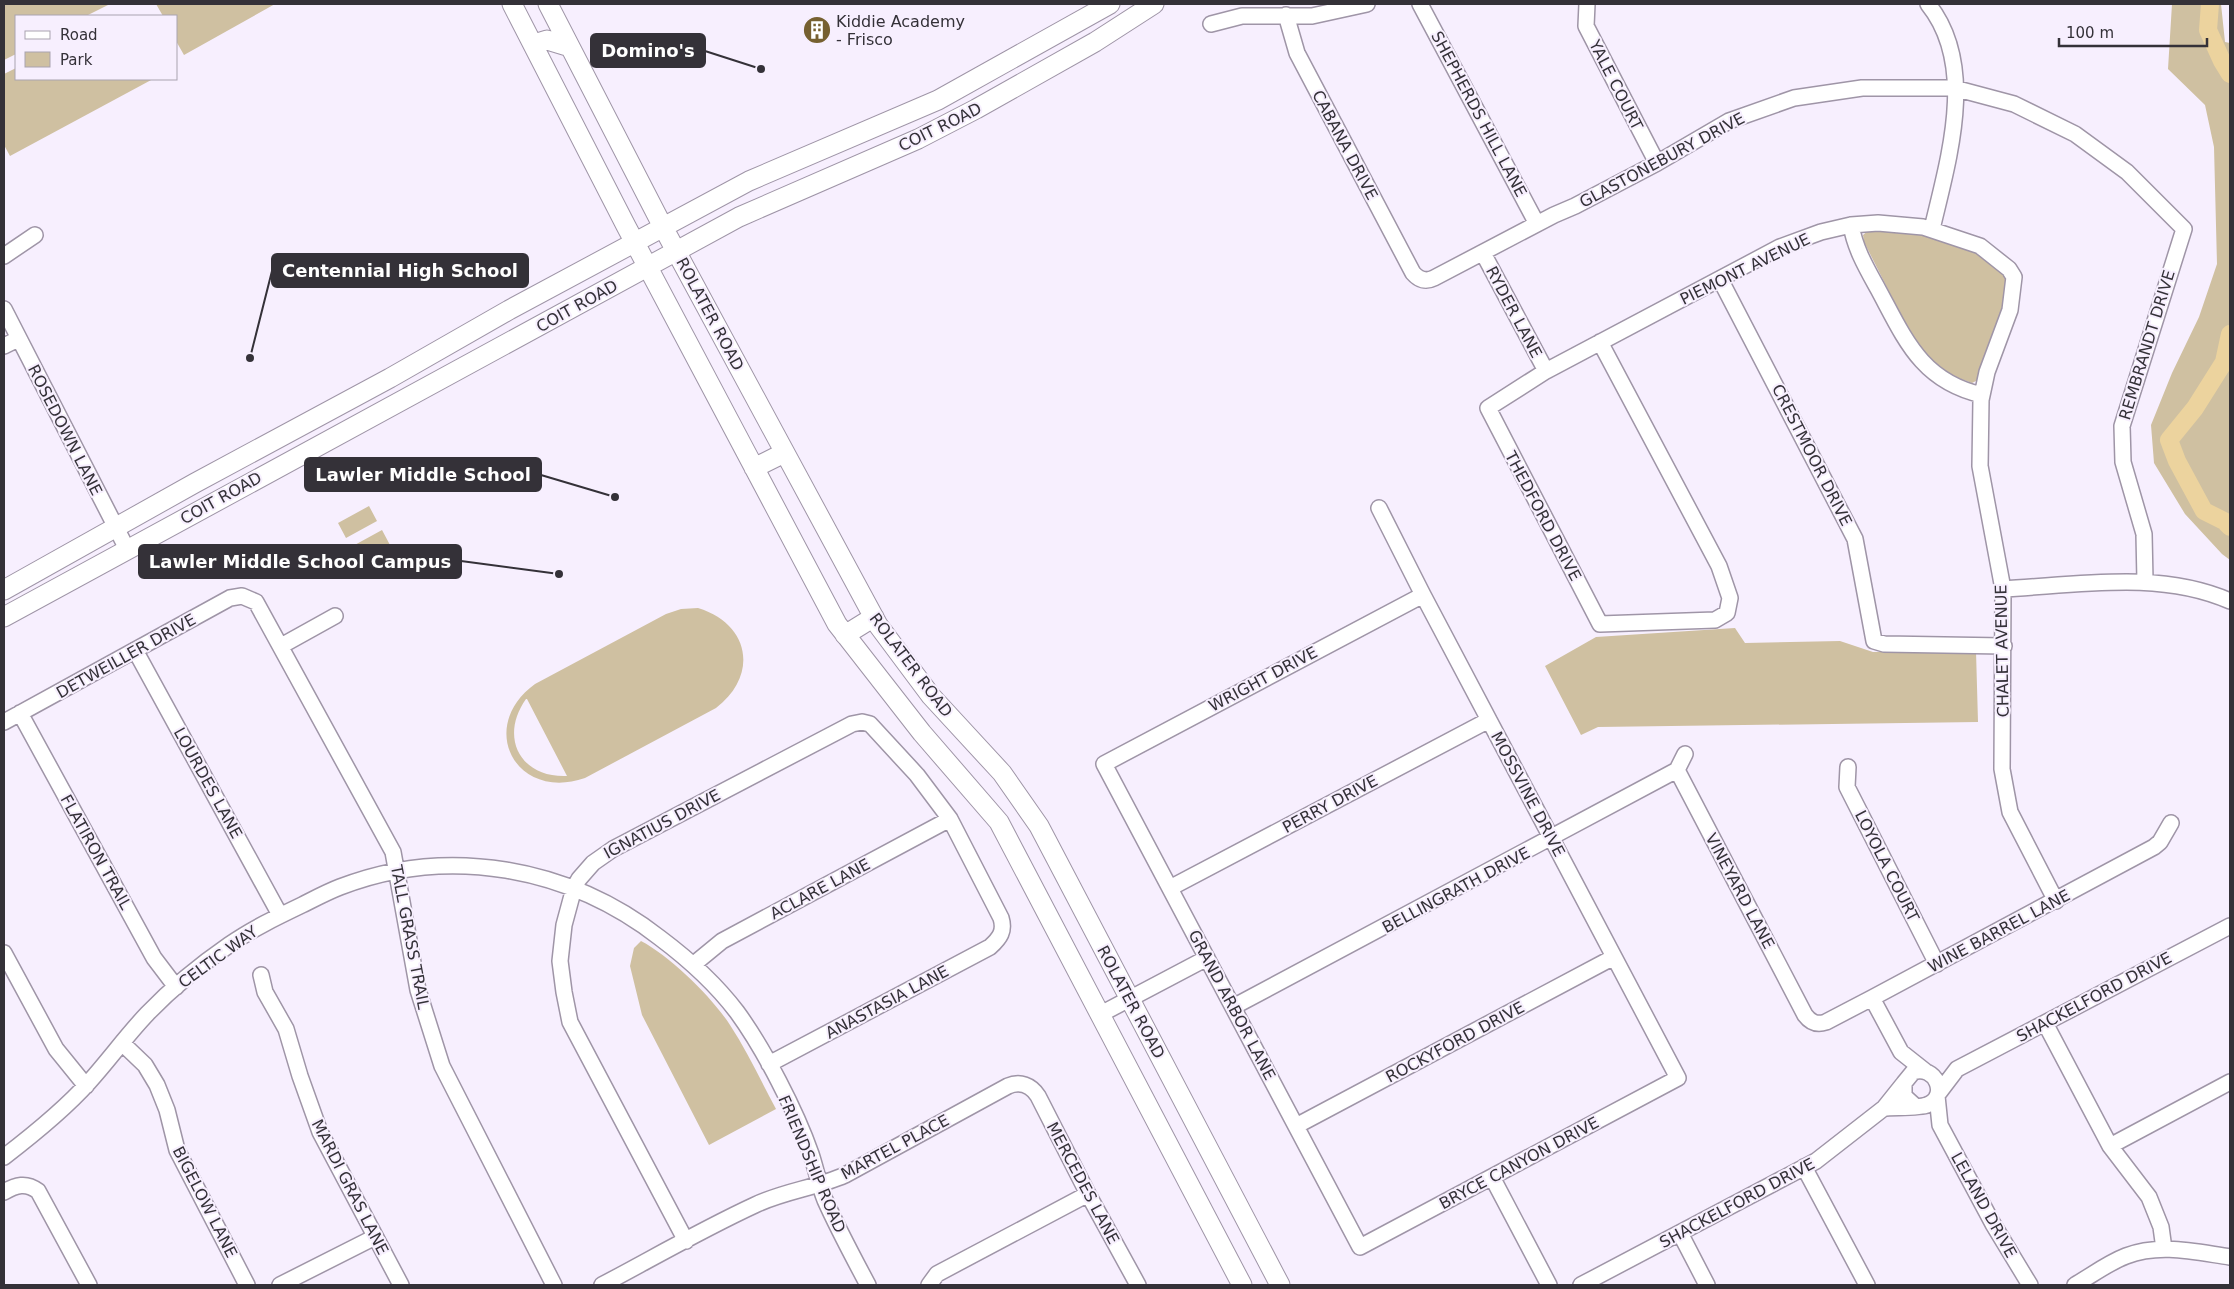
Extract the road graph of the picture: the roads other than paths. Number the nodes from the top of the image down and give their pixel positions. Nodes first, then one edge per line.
1 (512, 4) edge
2 (548, 4) edge
3 (1110, 4) edge
4 (1154, 4) edge
5 (1366, 4) edge
6 (1420, 4) edge
7 (1587, 4) edge
8 (1928, 4) edge
9 (1286, 15) junction
10 (1211, 24) dead end
11 (534, 44) junction
12 (570, 47) junction
13 (1027, 50) junction
14 (1040, 74) junction
15 (1954, 88) junction
16 (863, 133) junction
17 (873, 159) junction
18 (1657, 163) junction
19 (1537, 224) junction
20 (1851, 225) junction
21 (664, 227) junction
22 (2183, 228) joint
23 (1932, 229) junction
24 (35, 235) dead end
25 (635, 243) junction
26 (677, 251) junction
27 (1483, 253) junction
28 (4, 256) edge
29 (648, 267) junction
30 (1412, 272) joint
31 (2014, 276) joint
32 (1720, 279) junction
33 (4, 309) edge
34 (18, 339) junction
35 (1600, 342) junction
36 (4, 346) edge
37 (1546, 371) junction
38 (1982, 395) junction
39 (1488, 409) joint
40 (326, 414) junction
41 (338, 434) junction
42 (784, 453) junction
43 (754, 468) junction
44 (1379, 508) dead end
45 (116, 528) junction
46 (127, 549) junction
47 (2145, 581) junction
48 (2003, 589) junction
49 (4, 590) edge
50 (1423, 595) junction
51 (250, 598) joint
52 (2230, 601) edge
53 (335, 616) dead end
54 (4, 617) edge
55 (874, 617) junction
56 (845, 635) junction
57 (281, 646) junction
58 (2004, 646) junction
59 (135, 650) junction
60 (20, 713) junction
61 (1489, 720) junction
62 (4, 722) edge
63 (1685, 754) dead end
64 (1104, 764) joint
65 (1848, 767) dead end
66 (1677, 770) junction
67 (950, 819) junction
68 (2171, 823) dead end
69 (1552, 839) junction
70 (490, 867) joint
71 (397, 871) junction
72 (574, 888) junction
73 (1170, 888) junction
74 (2056, 901) junction
75 (280, 915) junction
76 (2230, 926) edge
77 (4, 954) edge
78 (1207, 958) junction
79 (1614, 958) junction
80 (694, 964) junction
81 (1936, 964) junction
82 (261, 975) dead end
83 (176, 987) junction
84 (1129, 998) junction
85 (1872, 998) junction
86 (1233, 1007) junction
87 (1100, 1015) junction
88 (1816, 1023) joint
89 (2045, 1023) junction
90 (122, 1043) junction
91 (1902, 1052) junction
92 (769, 1064) junction
93 (1957, 1069) junction
94 (1925, 1071) junction
95 (1678, 1078) joint
96 (1904, 1082) junction
97 (2230, 1082) edge
98 (1025, 1085) joint
99 (86, 1086) junction
100 (1937, 1095) junction
101 (1917, 1106) junction
102 (1884, 1108) junction
103 (1940, 1125) junction
104 (1296, 1126) junction
105 (2110, 1146) junction
106 (4, 1157) edge
107 (1804, 1167) junction
108 (1492, 1177) junction
109 (820, 1184) junction
110 (4, 1192) edge
111 (1088, 1194) junction
112 (1680, 1233) junction
113 (375, 1237) junction
114 (686, 1241) junction
115 (1360, 1247) joint
116 (2164, 1249) junction
117 (2230, 1257) edge
118 (89, 1285) edge
119 (247, 1285) edge
120 (280, 1285) edge
121 (400, 1285) edge
122 (554, 1285) edge
123 (602, 1285) edge
124 (868, 1285) edge
125 (929, 1285) edge
126 (1138, 1285) edge
127 (1242, 1285) edge
128 (1280, 1285) edge
129 (1549, 1285) edge
130 (1581, 1285) edge
131 (1708, 1285) edge
132 (1867, 1285) edge
133 (2030, 1285) edge
134 (2075, 1285) edge

1 - 11 main road, ROLATER ROAD
2 - 12 main road, ROLATER ROAD
3 - 13 main road, COIT ROAD
4 - 14 main road, COIT ROAD
5 - 9 street
6 - 19 street, SHEPHERDS HILL LANE
7 - 18 street, YALE COURT
8 - 15 street
9 - 10 street
9 - 30 street, CABANA DRIVE
11 - 12 main road
11 - 25 main road, ROLATER ROAD
12 - 21 main road, ROLATER ROAD
13 - 14 main road
13 - 16 main road, COIT ROAD
14 - 17 main road, COIT ROAD
15 - 18 street, GLASTONEBURY DRIVE
15 - 22 street, GLASTONEBURY DRIVE
15 - 23 street
16 - 17 main road
16 - 21 main road, COIT ROAD
17 - 26 main road, COIT ROAD
18 - 19 street, GLASTONEBURY DRIVE
19 - 27 street, GLASTONEBURY DRIVE
20 - 23 street, PIEMONT AVENUE
20 - 32 street, PIEMONT AVENUE
20 - 38 street
21 - 25 main road, COIT ROAD
21 - 26 main road, ROLATER ROAD
22 - 47 street, REMBRANDT DRIVE
23 - 31 street, PIEMONT AVENUE
24 - 28 street
25 - 29 main road, ROLATER ROAD
25 - 40 main road, COIT ROAD
26 - 29 main road, COIT ROAD
26 - 42 main road, ROLATER ROAD
27 - 30 street, GLASTONEBURY DRIVE
27 - 37 street, RYDER LANE
29 - 41 main road, COIT ROAD
29 - 43 main road, ROLATER ROAD
31 - 38 street, CHALET AVENUE
32 - 35 street, PIEMONT AVENUE
32 - 58 street, CRESTMOOR DRIVE
33 - 34 street, ROSEDOWN LANE
34 - 36 street
34 - 45 street, ROSEDOWN LANE
35 - 37 street, PIEMONT AVENUE
35 - 39 street, THEDFORD DRIVE
37 - 39 street, PIEMONT AVENUE
38 - 48 street, CHALET AVENUE
40 - 41 main road
40 - 45 main road, COIT ROAD
41 - 46 main road, COIT ROAD
42 - 43 main road
42 - 55 main road, ROLATER ROAD
43 - 56 main road, ROLATER ROAD
44 - 50 street, MOSSVINE DRIVE
45 - 46 street, ROSEDOWN LANE
45 - 49 main road, COIT ROAD
46 - 54 main road, COIT ROAD
47 - 48 street
47 - 52 street
48 - 58 street, CHALET AVENUE
50 - 61 street, MOSSVINE DRIVE
50 - 64 street, WRIGHT DRIVE
51 - 57 street, TALL GRASS TRAIL
51 - 59 street, DETWEILLER DRIVE
53 - 57 street
55 - 56 main road
55 - 84 main road, ROLATER ROAD
56 - 87 main road, ROLATER ROAD
57 - 71 street, TALL GRASS TRAIL
58 - 74 street, CHALET AVENUE
59 - 60 street, DETWEILLER DRIVE
59 - 75 street, LOURDES LANE
60 - 62 street, DETWEILLER DRIVE
60 - 83 street, FLATIRON TRAIL
61 - 69 street, MOSSVINE DRIVE
61 - 73 street, PERRY DRIVE
63 - 66 street
64 - 73 street, GRAND ARBOR LANE
65 - 81 street, LOYOLA COURT
66 - 69 street, BELLINGRATH DRIVE
66 - 88 street, VINEYARD LANE
67 - 72 street, IGNATIUS DRIVE
67 - 80 street, ACLARE LANE
67 - 92 street, ANASTASIA LANE
68 - 74 street, WINE BARREL LANE
69 - 79 street, MOSSVINE DRIVE
69 - 86 street, BELLINGRATH DRIVE
70 - 71 street, CELTIC WAY
70 - 72 street, FRIENDSHIP ROAD
71 - 75 street, CELTIC WAY
71 - 122 street, TALL GRASS TRAIL
72 - 80 street, FRIENDSHIP ROAD
72 - 114 street, IGNATIUS DRIVE
73 - 78 street, GRAND ARBOR LANE
74 - 81 street, WINE BARREL LANE
75 - 83 street, CELTIC WAY
76 - 89 street, SHACKELFORD DRIVE
77 - 99 street
78 - 84 street
78 - 86 street, GRAND ARBOR LANE
79 - 95 street, MOSSVINE DRIVE
79 - 104 street, ROCKYFORD DRIVE
80 - 92 street, FRIENDSHIP ROAD
81 - 85 street, WINE BARREL LANE
82 - 113 street, MARDI GRAS LANE
83 - 90 street, CELTIC WAY
84 - 87 street
84 - 128 main road, ROLATER ROAD
85 - 88 street, WINE BARREL LANE
85 - 91 street
86 - 104 street, GRAND ARBOR LANE
87 - 127 main road, ROLATER ROAD
89 - 93 street, SHACKELFORD DRIVE
89 - 105 street
90 - 99 street, CELTIC WAY
90 - 119 street, BIGELOW LANE
91 - 94 street
91 - 96 street
92 - 109 street, FRIENDSHIP ROAD
93 - 94 street, SHACKELFORD DRIVE
93 - 100 street, SHACKELFORD DRIVE
94 - 96 street
94 - 100 street
95 - 108 street, BRYCE CANYON DRIVE
96 - 101 street
96 - 102 street, SHACKELFORD DRIVE
97 - 105 street
98 - 109 street, MARTEL PLACE
98 - 111 street, MERCEDES LANE
99 - 106 street, CELTIC WAY
100 - 101 street
100 - 103 street, LELAND DRIVE
101 - 102 street
101 - 103 street, LELAND DRIVE
102 - 107 street, SHACKELFORD DRIVE
103 - 133 street, LELAND DRIVE
104 - 115 street, GRAND ARBOR LANE
105 - 116 street
107 - 112 street, SHACKELFORD DRIVE
107 - 132 street
108 - 115 street, BRYCE CANYON DRIVE
108 - 129 street
109 - 114 street, MARTEL PLACE
109 - 124 street, FRIENDSHIP ROAD
110 - 118 street
111 - 125 street
111 - 126 street, MERCEDES LANE
112 - 130 street, SHACKELFORD DRIVE
112 - 131 street
113 - 120 street
113 - 121 street, MARDI GRAS LANE
114 - 123 street, MARTEL PLACE
116 - 117 street
116 - 134 street

